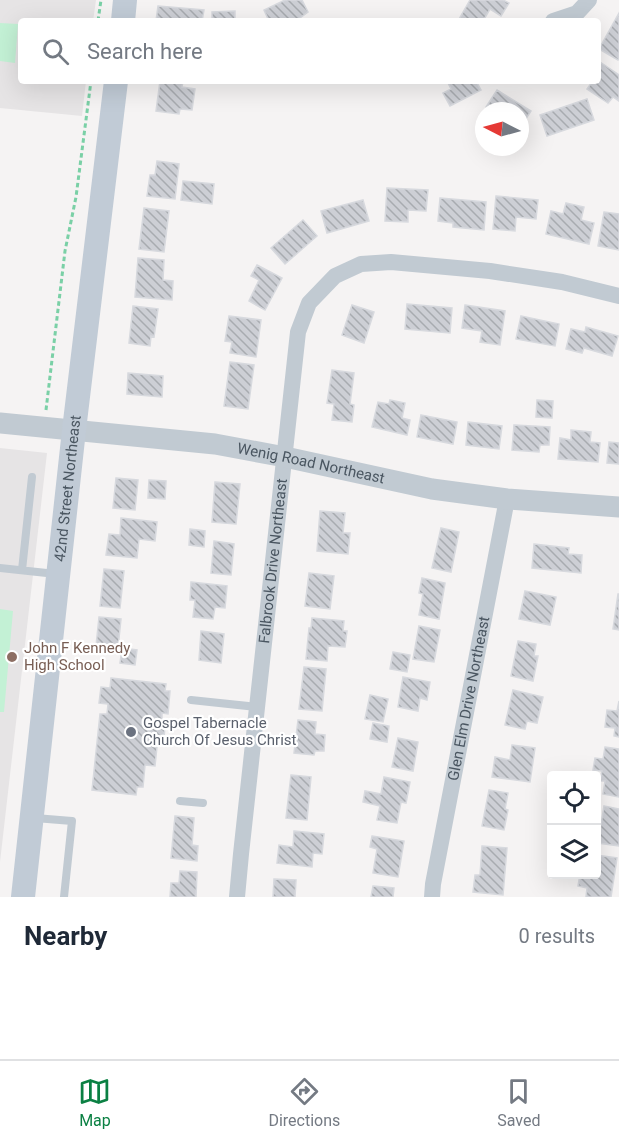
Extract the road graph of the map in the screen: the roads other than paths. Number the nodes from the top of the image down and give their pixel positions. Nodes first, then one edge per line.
1 (125, 0) edge
2 (589, 0) edge
3 (576, 17) edge
4 (123, 18) edge
5 (116, 84) edge
6 (619, 296) edge
7 (0, 423) edge
8 (74, 430) junction
9 (285, 457) junction
10 (32, 477) dead end
11 (507, 499) junction
12 (619, 507) edge
13 (0, 568) edge
14 (22, 570) junction
15 (58, 574) junction
16 (191, 700) dead end
17 (257, 707) junction
18 (180, 801) dead end
19 (203, 804) dead end
20 (32, 817) junction
21 (23, 897) edge
22 (64, 897) edge
23 (237, 897) edge
24 (432, 897) edge

1 - 4 main road
2 - 3 street
5 - 8 main road, 42nd Street Northeast
6 - 9 street, Falbrook Drive Northeast
7 - 8 street, Wenig Road Northeast
8 - 9 street, Wenig Road Northeast
8 - 15 main road, 42nd Street Northeast
9 - 11 street, Wenig Road Northeast
9 - 17 street, Falbrook Drive Northeast
10 - 14 lane
11 - 12 street, Wenig Road Northeast
11 - 24 street, Glen Elm Drive Northeast
13 - 14 lane
14 - 15 lane
15 - 20 main road, 42nd Street Northeast
16 - 17 lane
17 - 23 street, Falbrook Drive Northeast
18 - 19 lane
20 - 21 main road, 42nd Street Northeast
20 - 22 lane

